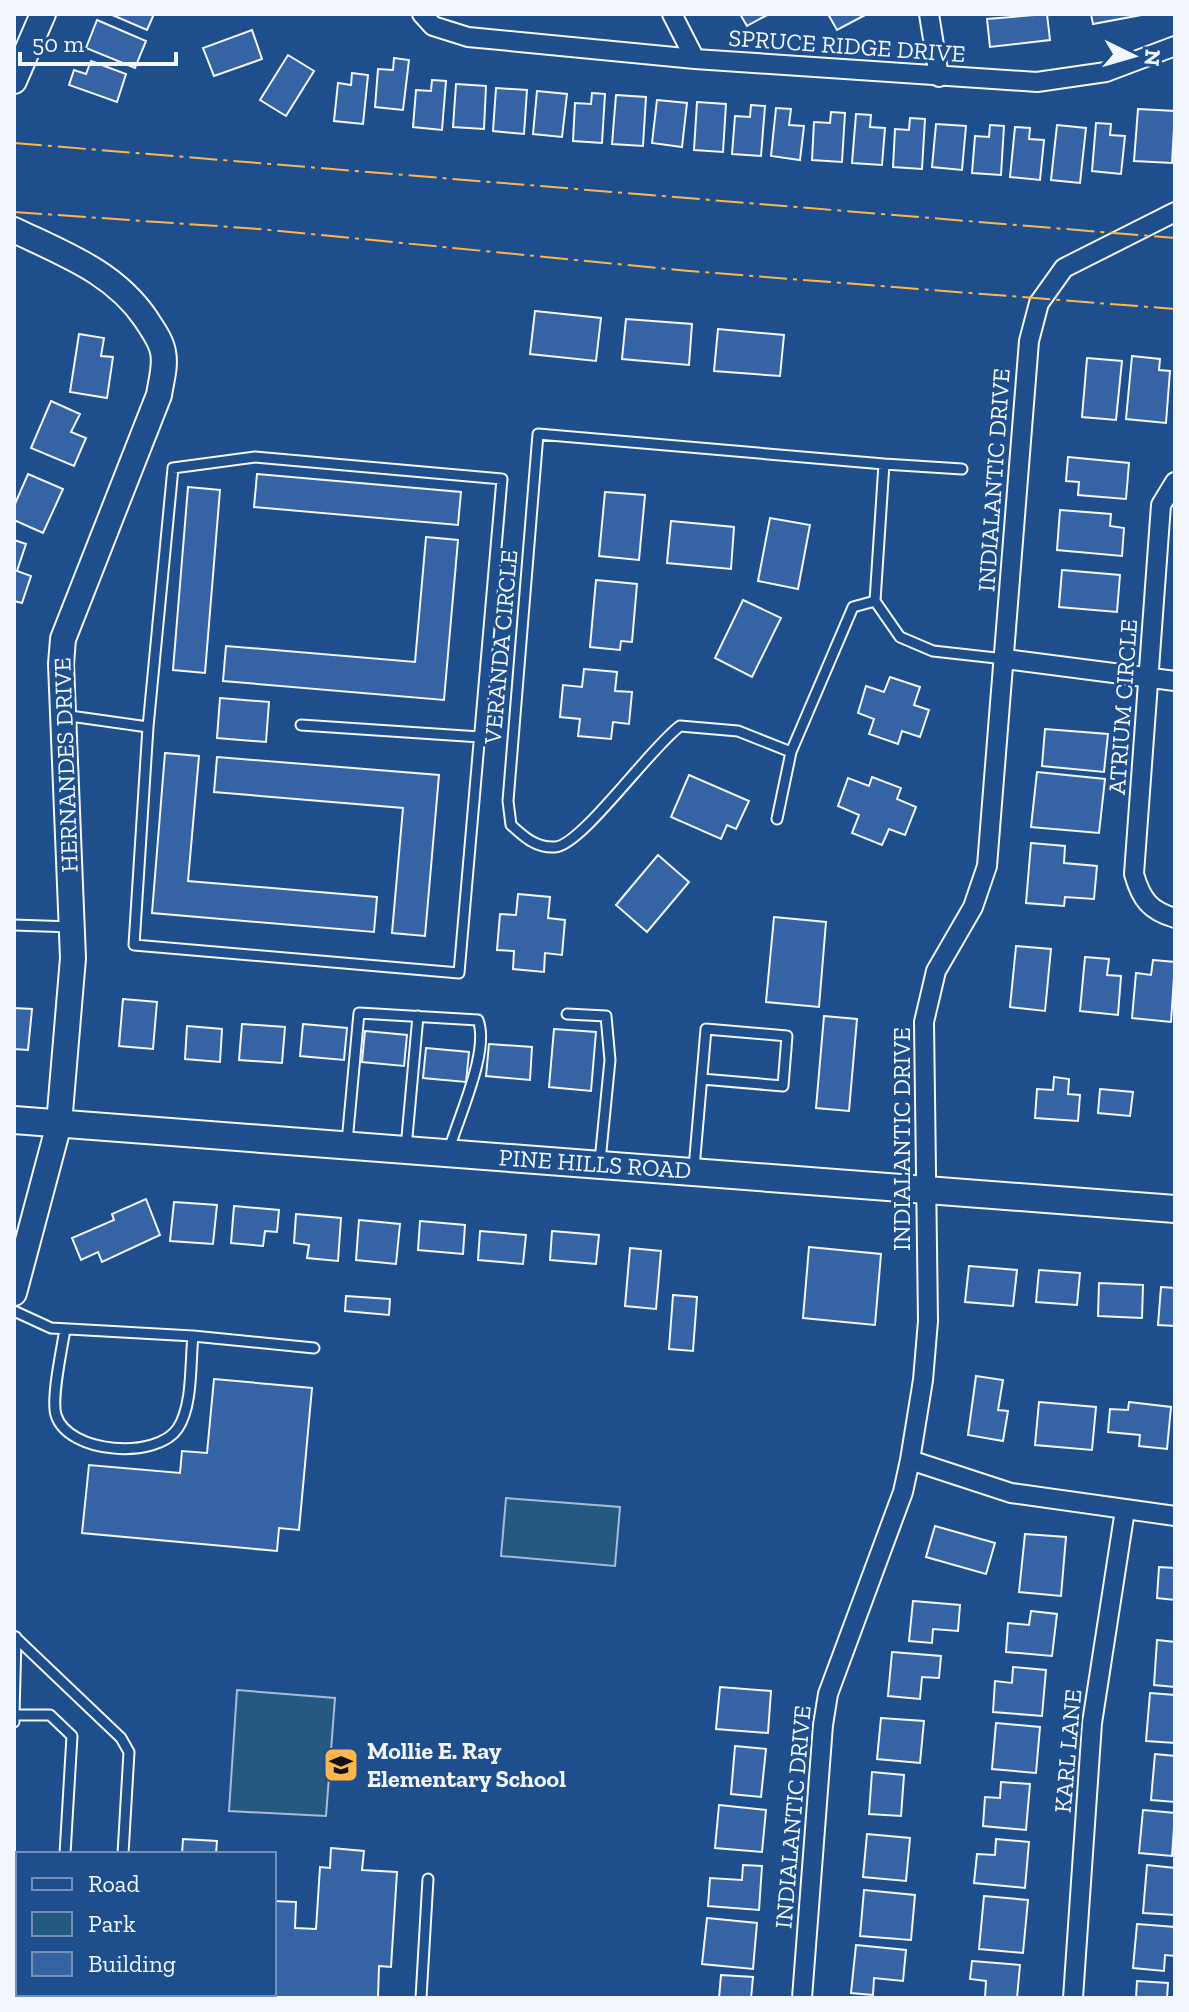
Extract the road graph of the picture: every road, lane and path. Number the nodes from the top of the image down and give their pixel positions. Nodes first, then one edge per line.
1 (43, 14) edge
2 (422, 14) edge
3 (672, 14) edge
4 (929, 14) edge
5 (1175, 46) edge
6 (695, 59) junction
7 (939, 77) junction
8 (14, 81) edge
9 (1175, 212) edge
10 (14, 230) edge
11 (884, 464) junction
12 (962, 469) dead end
13 (1175, 482) edge
14 (875, 601) junction
15 (1005, 659) junction
16 (1149, 677) junction
17 (1175, 681) edge
18 (63, 715) junction
19 (301, 725) dead end
20 (148, 727) junction
21 (480, 737) junction
22 (791, 752) junction
23 (777, 819) dead end
24 (1175, 918) edge
25 (14, 925) edge
26 (72, 927) junction
27 (567, 1014) dead end
28 (418, 1016) junction
29 (702, 1079) junction
30 (14, 1120) edge
31 (59, 1124) junction
32 (346, 1146) junction
33 (406, 1150) junction
34 (448, 1153) junction
35 (599, 1165) junction
36 (694, 1172) junction
37 (927, 1190) junction
38 (1175, 1209) edge
39 (14, 1293) edge
40 (14, 1311) edge
41 (65, 1329) junction
42 (193, 1336) junction
43 (314, 1348) dead end
44 (910, 1460) junction
45 (1125, 1510) junction
46 (1175, 1516) edge
47 (15, 1636) edge
48 (14, 1715) edge
49 (14, 1722) edge
50 (65, 1852) edge
51 (123, 1852) edge
52 (428, 1879) dead end
53 (421, 1998) edge
54 (802, 1998) edge
55 (1073, 1998) edge

1 - 8 street
2 - 6 street, SPRUCE RIDGE DRIVE
3 - 6 street
4 - 7 street
5 - 7 street, SPRUCE RIDGE DRIVE
6 - 7 street, SPRUCE RIDGE DRIVE
9 - 15 street, INDIALANTIC DRIVE
10 - 18 street, HERNANDES DRIVE
11 - 12 lane
11 - 14 lane
11 - 22 lane, VERANDA CIRCLE
13 - 16 street, ATRIUM CIRCLE
14 - 15 lane
14 - 22 lane
15 - 16 street
15 - 37 street, INDIALANTIC DRIVE
16 - 17 street
16 - 24 street, ATRIUM CIRCLE
18 - 20 lane
18 - 26 street, HERNANDES DRIVE
19 - 21 lane
20 - 21 lane
20 - 21 lane
22 - 23 lane
25 - 26 lane
26 - 31 street, HERNANDES DRIVE
27 - 35 lane
28 - 32 lane
28 - 33 lane
28 - 34 lane
29 - 29 lane
29 - 36 lane
30 - 31 main road, PINE HILLS ROAD
31 - 32 main road, PINE HILLS ROAD
31 - 39 street, HERNANDES DRIVE
32 - 33 main road, PINE HILLS ROAD
33 - 34 main road, PINE HILLS ROAD
34 - 35 main road, PINE HILLS ROAD
35 - 36 main road, PINE HILLS ROAD
36 - 37 main road, PINE HILLS ROAD
37 - 38 main road, PINE HILLS ROAD
37 - 44 street, INDIALANTIC DRIVE
40 - 41 lane
41 - 42 lane
41 - 42 lane
42 - 43 lane
44 - 45 street
44 - 54 street, INDIALANTIC DRIVE
45 - 46 street
45 - 55 street, KARL LANE
47 - 48 lane
47 - 51 lane
48 - 49 lane
48 - 50 lane
52 - 53 lane

